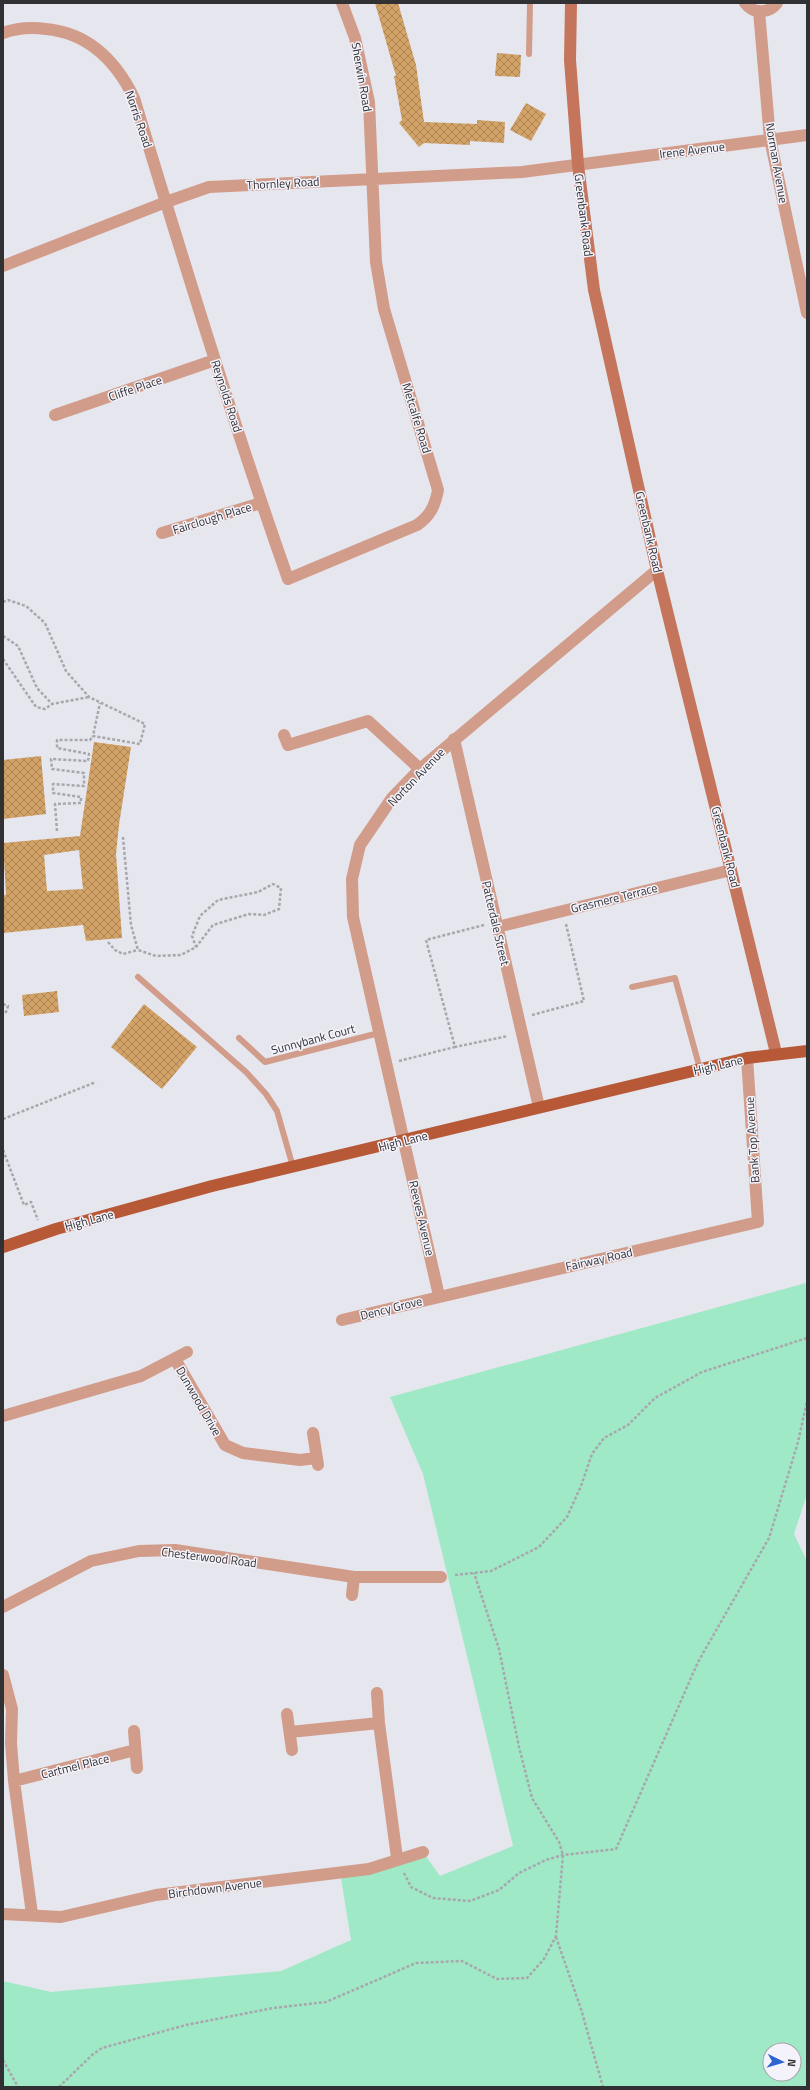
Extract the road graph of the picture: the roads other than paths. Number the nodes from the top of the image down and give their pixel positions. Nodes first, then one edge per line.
1 (342, 3) edge
2 (530, 3) edge
3 (571, 3) edge
4 (745, 3) edge
5 (777, 3) edge
6 (759, 12) junction
7 (3, 33) edge
8 (529, 54) dead end
9 (807, 135) edge
10 (770, 139) junction
11 (578, 165) junction
12 (371, 178) junction
13 (166, 202) junction
14 (3, 266) edge
15 (807, 313) edge
16 (215, 360) junction
17 (56, 416) dead end
18 (261, 503) junction
19 (162, 534) dead end
20 (657, 570) junction
21 (299, 575) joint
22 (284, 735) dead end
23 (454, 739) junction
24 (420, 769) junction
25 (731, 870) junction
26 (496, 924) junction
27 (138, 977) dead end
28 (632, 987) dead end
29 (379, 1033) junction
30 (238, 1038) dead end
31 (807, 1051) edge
32 (776, 1053) junction
33 (747, 1058) junction
34 (700, 1069) junction
35 (539, 1107) junction
36 (405, 1141) junction
37 (293, 1167) junction
38 (758, 1222) joint
39 (3, 1247) edge
40 (439, 1296) junction
41 (342, 1320) dead end
42 (187, 1352) dead end
43 (175, 1359) junction
44 (3, 1416) edge
45 (313, 1433) dead end
46 (354, 1577) junction
47 (440, 1577) road end
48 (352, 1595) dead end
49 (3, 1607) edge
50 (3, 1674) edge
51 (377, 1693) dead end
52 (287, 1714) dead end
53 (379, 1723) junction
54 (134, 1731) dead end
55 (290, 1732) junction
56 (135, 1750) junction
57 (292, 1750) dead end
58 (137, 1768) dead end
59 (14, 1781) junction
60 (423, 1852) dead end
61 (397, 1858) junction
62 (3, 1914) edge
63 (32, 1914) junction

1 - 12 street, Sherwin Road
2 - 8 lane
3 - 11 street, Greenbank Road
4 - 6 street
5 - 6 street
6 - 10 street, Norman Avenue
7 - 13 street, Norris Road
9 - 10 street, Irene Avenue
10 - 11 street, Irene Avenue
10 - 15 street, Norman Avenue
11 - 12 street, Thornley Road
11 - 20 street, Greenbank Road
12 - 13 street, Thornley Road
12 - 21 street, Metcalfe Road
13 - 14 street, Thornley Road
13 - 16 street, Reynolds Road
16 - 17 street, Cliffe Place
16 - 18 street, Reynolds Road
18 - 19 street, Fairclough Place
18 - 21 street, Reynolds Road
20 - 23 street, Norton Avenue
20 - 25 street, Greenbank Road
22 - 24 street
23 - 24 street, Norton Avenue
23 - 26 street, Patterdale Street
24 - 29 street, Norton Avenue
25 - 26 street, Grasmere Terrace
25 - 32 street, Greenbank Road
26 - 35 street, Patterdale Street
27 - 37 lane
28 - 34 lane
29 - 30 lane, Sunnybank Court
29 - 36 street, Norton Avenue
31 - 32 main road, High Lane
32 - 33 main road, High Lane
33 - 34 main road, High Lane
33 - 38 street, Bank Top Avenue
34 - 35 main road, High Lane
35 - 36 main road, High Lane
36 - 37 main road, High Lane
36 - 40 street, Reeves Avenue
37 - 39 main road, High Lane
38 - 40 street, Fairway Road
40 - 41 street, Dency Grove
42 - 43 street, Dunwood Drive
43 - 44 street, Dunwood Drive
43 - 45 street, Dunwood Drive
46 - 47 street, Chesterwood Road
46 - 48 street
46 - 49 street, Chesterwood Road
50 - 59 street
51 - 53 street
52 - 55 street
53 - 55 street
53 - 61 street
54 - 56 street
55 - 57 street
56 - 58 street
56 - 59 street, Cartmel Place
59 - 63 street
60 - 61 street, Birchdown Avenue
61 - 63 street, Birchdown Avenue
62 - 63 street, Birchdown Avenue

